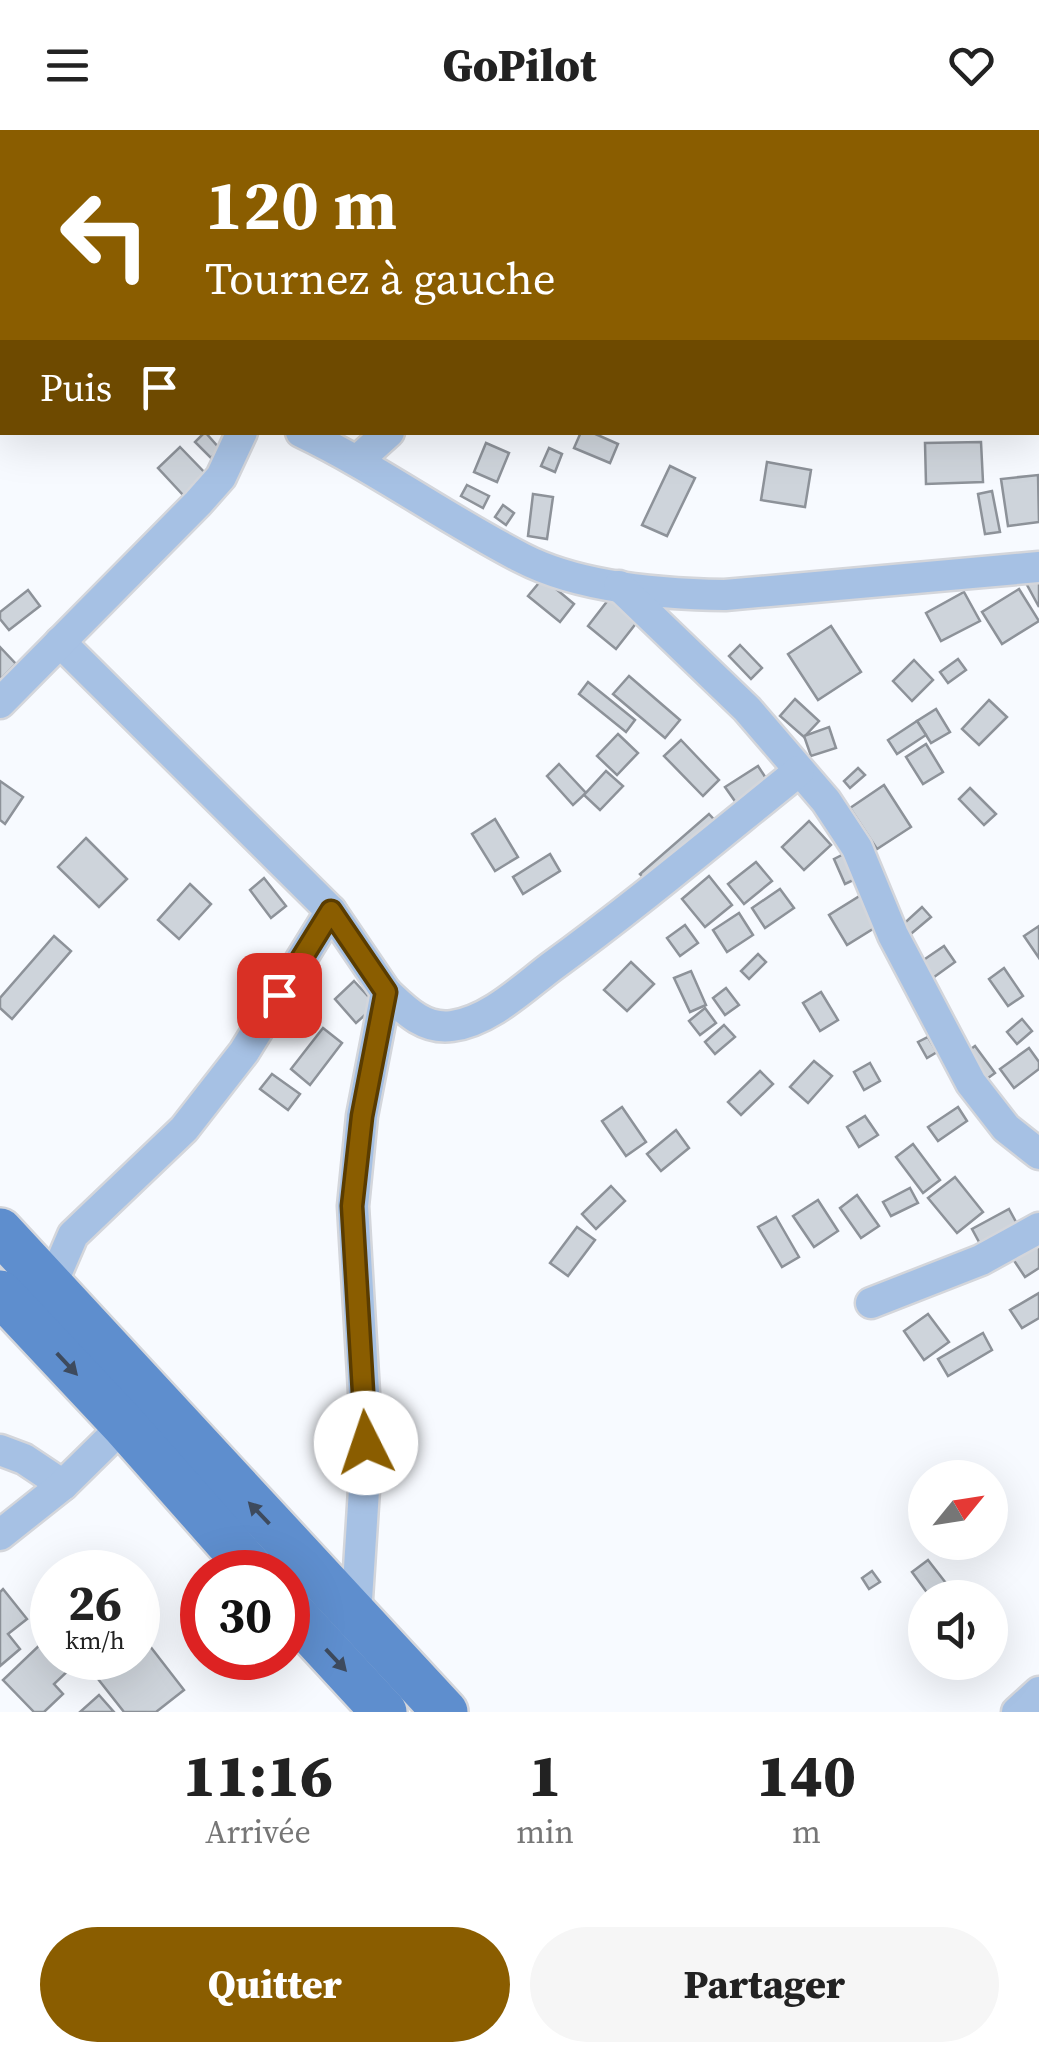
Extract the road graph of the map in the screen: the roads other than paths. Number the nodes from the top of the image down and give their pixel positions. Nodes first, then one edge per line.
1 (241, 435) edge
2 (307, 435) edge
3 (386, 435) edge
4 (358, 460) junction
5 (1039, 568) edge
6 (619, 586) junction
7 (60, 642) junction
8 (0, 703) edge
9 (799, 771) junction
10 (331, 911) junction
11 (386, 992) junction
12 (1039, 1154) edge
13 (1039, 1228) edge
14 (0, 1231) edge
15 (51, 1286) junction
16 (0, 1293) edge
17 (871, 1302) dead end
18 (124, 1425) junction
19 (0, 1450) edge
20 (62, 1485) junction
21 (0, 1535) edge
22 (235, 1550) edge
23 (356, 1615) junction
24 (310, 1632) edge
25 (1039, 1692) edge
26 (383, 1711) edge
27 (445, 1712) edge
28 (1017, 1712) edge

1 - 7 street
2 - 4 street
3 - 4 street
4 - 6 street
5 - 6 street
6 - 9 street
7 - 8 street
7 - 10 street
9 - 11 street
9 - 12 street
10 - 11 street
10 - 15 street
11 - 23 street
13 - 17 street
14 - 15 main road
23 -> 15 main road
16 -> 18 main road
18 - 20 street
18 - 22 main road
19 - 20 street
20 - 21 street
23 - 27 main road
24 -> 26 main road
25 - 28 street

